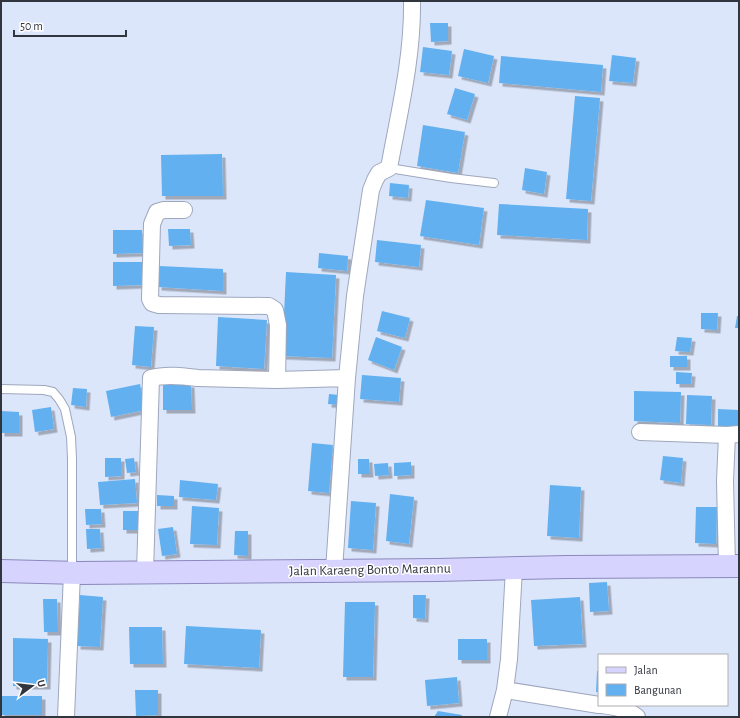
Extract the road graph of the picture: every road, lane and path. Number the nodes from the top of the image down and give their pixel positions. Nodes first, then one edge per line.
1 (412, 1) edge
2 (389, 168) junction
3 (494, 183) dead end
4 (184, 210) dead end
5 (347, 378) junction
6 (277, 380) junction
7 (1, 389) edge
8 (640, 432) dead end
9 (733, 434) edge
10 (733, 566) edge
11 (514, 568) junction
12 (1, 570) edge
13 (334, 570) junction
14 (145, 572) junction
15 (72, 573) junction
16 (505, 690) junction
17 (598, 704) edge
18 (608, 706) edge
19 (66, 717) edge
20 (498, 717) edge
21 (637, 717) edge

1 - 2 street
2 - 3 lane
2 - 5 street
4 - 6 street
5 - 6 street
5 - 13 street
6 - 14 street
7 - 15 lane
8 - 9 street
9 - 10 street
10 - 11 main road, Jalan Karaeng Bonto Marannu
11 - 13 main road, Jalan Karaeng Bonto Marannu
11 - 16 street
12 - 15 main road, Jalan Karaeng Bonto Marannu
13 - 14 main road, Jalan Karaeng Bonto Marannu
14 - 15 main road, Jalan Karaeng Bonto Marannu
15 - 19 street
16 - 17 street
16 - 20 street
18 - 21 street

